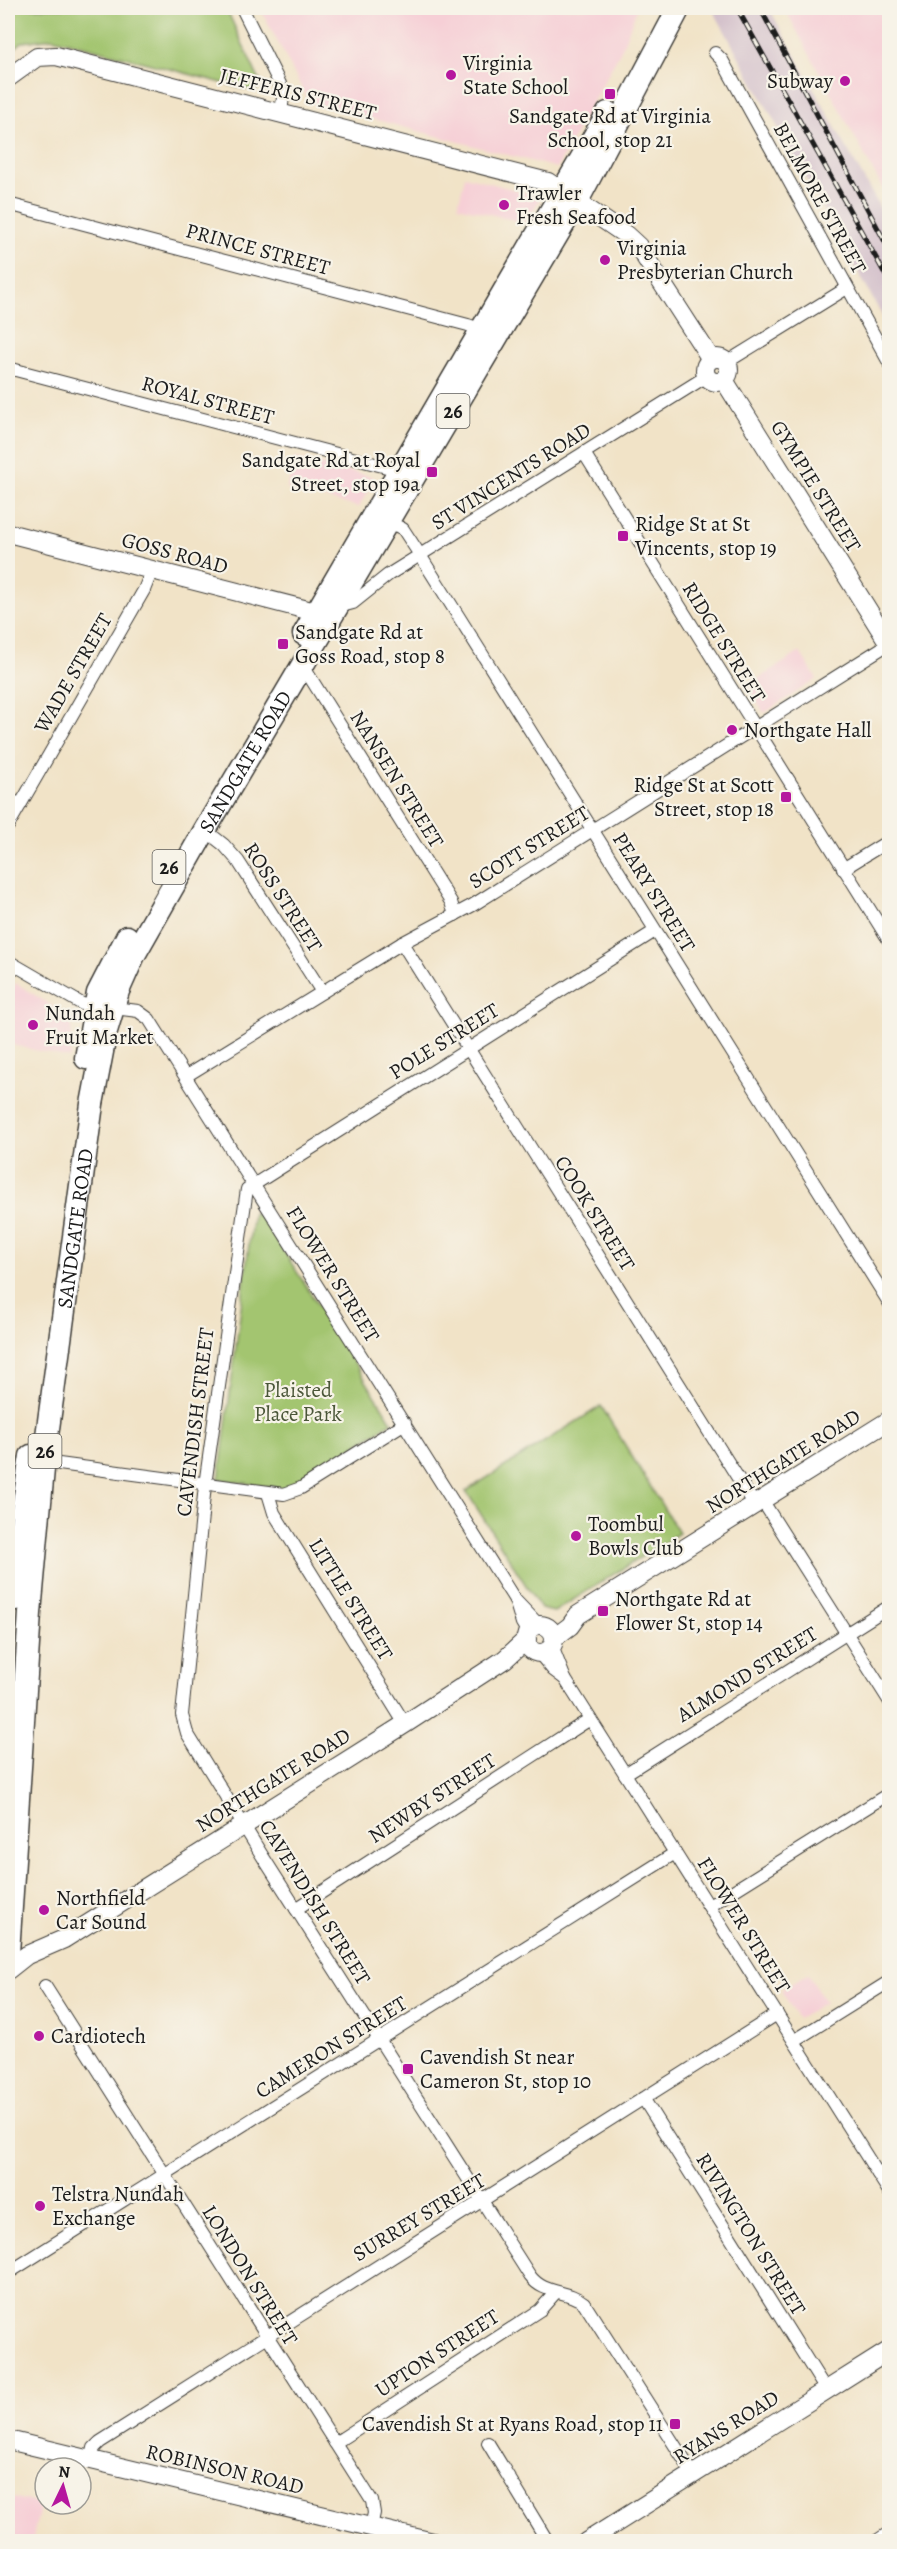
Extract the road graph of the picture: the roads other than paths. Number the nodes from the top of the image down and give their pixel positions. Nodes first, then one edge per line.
1 (242, 8) edge
2 (663, 8) edge
3 (679, 8) edge
4 (715, 53) dead end
5 (8, 78) edge
6 (281, 111) junction
7 (569, 197) junction
8 (8, 204) edge
9 (846, 288) junction
10 (489, 333) junction
11 (890, 364) edge
12 (8, 368) edge
13 (717, 370) junction
14 (584, 453) junction
15 (398, 470) junction
16 (380, 518) junction
17 (8, 533) edge
18 (420, 555) junction
19 (152, 570) junction
20 (328, 612) junction
21 (889, 644) edge
22 (303, 666) junction
23 (755, 728) junction
24 (8, 798) edge
25 (20, 805) junction
26 (8, 826) edge
27 (593, 830) junction
28 (205, 831) junction
29 (890, 840) edge
30 (843, 868) junction
31 (455, 915) junction
32 (655, 931) junction
33 (890, 942) edge
34 (402, 943) junction
35 (8, 961) edge
36 (322, 992) junction
37 (104, 1007) junction
38 (468, 1049) junction
39 (186, 1076) junction
40 (253, 1184) junction
41 (890, 1304) edge
42 (890, 1420) edge
43 (405, 1423) junction
44 (59, 1464) dead end
45 (205, 1485) junction
46 (268, 1493) junction
47 (758, 1503) junction
48 (23, 1509) junction
49 (8, 1533) edge
50 (21, 1555) edge
51 (8, 1588) edge
52 (890, 1606) edge
53 (16, 1610) junction
54 (846, 1634) junction
55 (540, 1639) junction
56 (890, 1702) edge
57 (590, 1719) junction
58 (405, 1724) junction
59 (8, 1730) edge
60 (625, 1774) junction
61 (890, 1793) edge
62 (244, 1825) junction
63 (675, 1853) junction
64 (709, 1906) junction
65 (296, 1910) junction
66 (64, 1939) junction
67 (8, 1953) edge
68 (8, 1970) edge
69 (890, 1981) edge
70 (8, 1984) edge
71 (45, 1986) dead end
72 (777, 2014) junction
73 (379, 2040) junction
74 (794, 2041) junction
75 (643, 2098) junction
76 (890, 2167) edge
77 (878, 2174) junction
78 (164, 2175) junction
79 (890, 2193) edge
80 (482, 2200) junction
81 (8, 2272) edge
82 (556, 2292) junction
83 (265, 2336) junction
84 (890, 2350) edge
85 (826, 2390) junction
86 (8, 2440) edge
87 (334, 2443) junction
88 (488, 2443) dead end
89 (71, 2456) edge
90 (92, 2456) edge
91 (93, 2461) edge
92 (693, 2474) junction
93 (371, 2527) junction
94 (890, 2532) edge
95 (433, 2541) edge
96 (548, 2541) edge
97 (586, 2541) edge
98 (875, 2541) edge

1 - 6 street
2 - 7 highway, SANDGATE ROAD / 26
3 - 7 highway, SANDGATE ROAD / 26
4 - 9 street, BELMORE STREET
5 - 6 street, JEFFERIS STREET
6 - 7 street, JEFFERIS STREET
7 - 10 highway, SANDGATE ROAD / 26
7 - 13 street, GYMPIE STREET
8 - 10 street, PRINCE STREET
9 - 11 street, BELMORE STREET
9 - 13 street, ST VINCENTS ROAD
10 - 15 highway, SANDGATE ROAD / 26
10 - 16 highway, SANDGATE ROAD / 26
12 - 15 street, ROYAL STREET
13 - 14 street, ST VINCENTS ROAD
13 - 21 street, GYMPIE STREET
14 - 18 street, ST VINCENTS ROAD
14 - 23 street, RIDGE STREET
15 - 16 highway, SANDGATE ROAD / 26
16 - 18 street, PEARY STREET
16 - 20 highway, SANDGATE ROAD / 26
17 - 19 street, GOSS ROAD
18 - 20 street, ST VINCENTS ROAD
18 - 27 street, PEARY STREET
19 - 20 street, GOSS ROAD
19 - 25 street, WADE STREET
20 - 22 highway, SANDGATE ROAD / 26
20 - 37 highway, SANDGATE ROAD / 26
21 - 23 street, SCOTT STREET
22 - 28 highway, SANDGATE ROAD / 26
22 - 31 street, NANSEN STREET
23 - 27 street, SCOTT STREET
23 - 30 street, RIDGE STREET
24 - 25 street
25 - 26 street, WADE STREET
27 - 31 street, SCOTT STREET
27 - 32 street, PEARY STREET
28 - 36 street, ROSS STREET
28 - 37 highway, SANDGATE ROAD / 26
29 - 30 street
30 - 33 street, RIDGE STREET
31 - 34 street, SCOTT STREET
32 - 38 street, POLE STREET
32 - 41 street, PEARY STREET
34 - 36 street, SCOTT STREET
34 - 38 street, COOK STREET
35 - 37 street, FLOWER STREET
36 - 39 street, SCOTT STREET
37 - 39 street, FLOWER STREET
37 - 48 highway, SANDGATE ROAD / 26
37 - 50 highway, SANDGATE ROAD / 26
38 - 40 street, POLE STREET
38 - 47 street, COOK STREET
39 - 40 street, FLOWER STREET
40 - 43 street, FLOWER STREET
40 - 45 street, CAVENDISH STREET
42 - 47 street, NORTHGATE ROAD
43 - 46 street
43 - 55 street, FLOWER STREET
44 - 45 street
45 - 46 street
45 - 62 street, CAVENDISH STREET
46 - 58 street, LITTLE STREET
47 - 54 street, COOK STREET
47 - 55 street, NORTHGATE ROAD
48 - 49 highway
48 - 50 highway, SANDGATE ROAD / 26
50 - 53 highway, SANDGATE ROAD / 26
50 - 67 highway, SANDGATE ROAD / 26
51 - 53 highway
52 - 54 street, ALMOND STREET
53 - 59 highway, SANDGATE ROAD / 26
54 - 56 street, COOK STREET
54 - 60 street, ALMOND STREET
55 - 57 street, FLOWER STREET
55 - 58 street, NORTHGATE ROAD
57 - 60 street, FLOWER STREET
57 - 65 street, NEWBY STREET
58 - 62 street, NORTHGATE ROAD
60 - 63 street, FLOWER STREET
61 - 64 street
62 - 65 street, CAVENDISH STREET
62 - 66 street, NORTHGATE ROAD
63 - 64 street, FLOWER STREET
63 - 73 street, CAMERON STREET
64 - 72 street, FLOWER STREET
65 - 73 street, CAVENDISH STREET
66 - 68 street, NORTHGATE ROAD
66 - 70 street, NORTHGATE ROAD
69 - 74 street
71 - 78 street, LONDON STREET
72 - 74 street, FLOWER STREET
72 - 75 street, SURREY STREET
73 - 78 street, CAMERON STREET
73 - 80 street, CAVENDISH STREET
74 - 77 street, FLOWER STREET
75 - 80 street, SURREY STREET
75 - 85 street, RIVINGTON STREET
76 - 77 street
77 - 79 street, FLOWER STREET
78 - 81 street, CAMERON STREET
78 - 83 street, LONDON STREET
80 - 82 street, CAVENDISH STREET
80 - 83 street, SURREY STREET
82 - 87 street, UPTON STREET
82 - 92 street, CAVENDISH STREET
83 - 87 street, LONDON STREET
83 - 90 street, SURREY STREET
84 - 85 street, RYANS ROAD
85 - 92 street, RYANS ROAD
86 - 89 street, ROBINSON ROAD
87 - 93 street, LONDON STREET
88 - 96 street
91 - 93 street, ROBINSON ROAD
92 - 97 street, RYANS ROAD
93 - 95 street, ROBINSON ROAD
94 - 98 street

